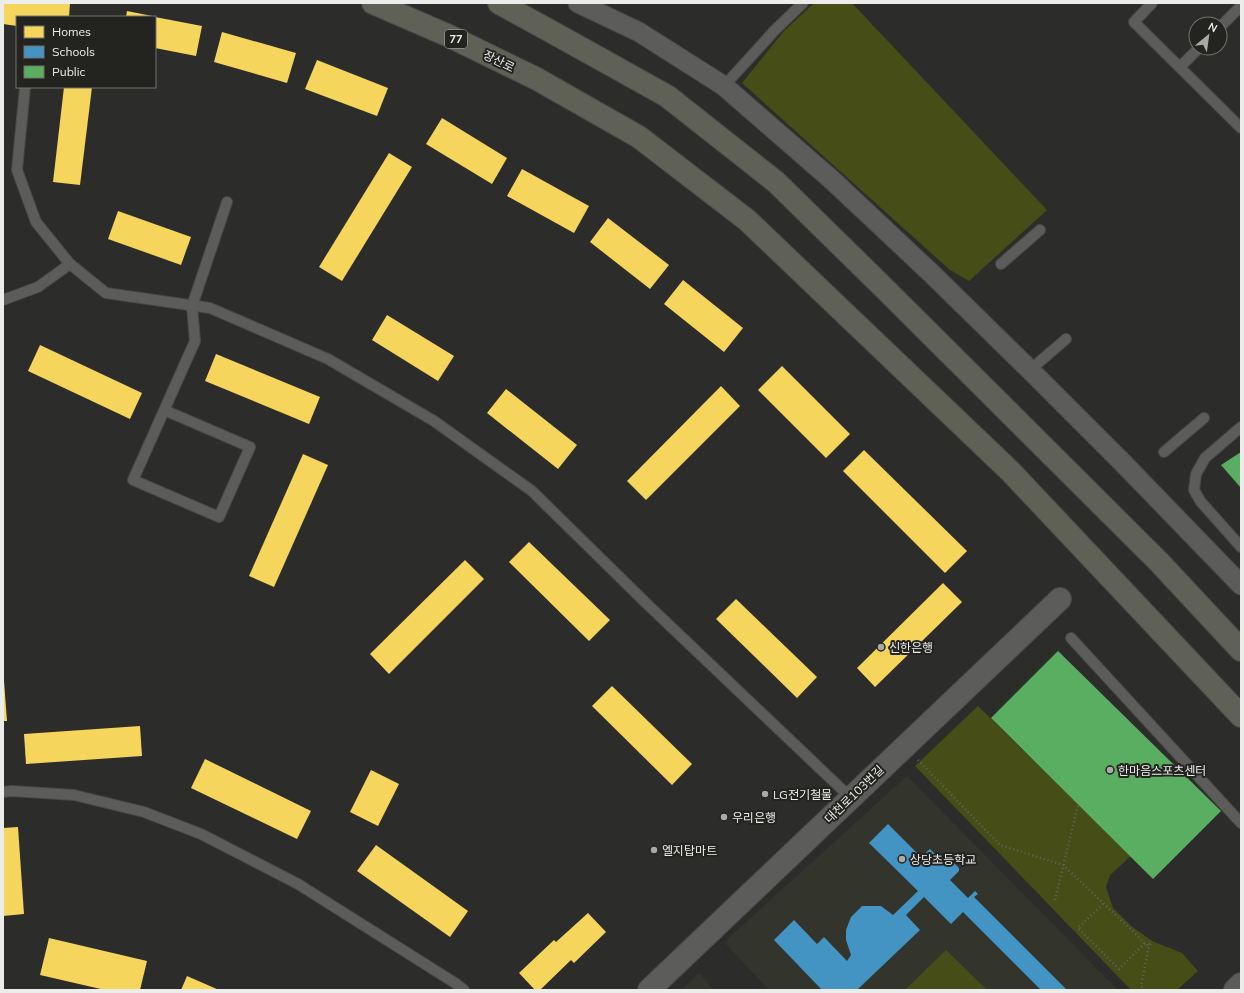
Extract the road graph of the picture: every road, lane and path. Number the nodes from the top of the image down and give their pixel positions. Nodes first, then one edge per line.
1 (373, 3) edge
2 (499, 3) edge
3 (578, 3) edge
4 (803, 3) edge
5 (1152, 3) edge
6 (1241, 6) edge
7 (1228, 19) edge
8 (1191, 56) edge
9 (1180, 67) junction
10 (724, 86) junction
11 (25, 88) edge
12 (1241, 128) edge
13 (227, 202) dead end
14 (1040, 230) dead end
15 (70, 264) junction
16 (1001, 264) dead end
17 (3, 300) edge
18 (192, 306) junction
19 (1066, 339) dead end
20 (1030, 370) junction
21 (164, 410) junction
22 (1204, 418) dead end
23 (1241, 427) edge
24 (1164, 452) dead end
25 (1241, 547) edge
26 (1241, 585) edge
27 (1060, 599) dead end
28 (1071, 638) dead end
29 (1241, 650) edge
30 (1241, 716) edge
31 (905, 746) junction
32 (3, 792) edge
33 (851, 798) junction
34 (1078, 804) dead end
35 (1241, 823) edge
36 (1063, 865) junction
37 (1055, 900) dead end
38 (1103, 904) junction
39 (1152, 941) dead end
40 (1145, 943) junction
41 (1149, 946) junction
42 (1241, 984) edge
43 (464, 990) edge
44 (648, 990) edge
45 (1144, 990) edge
46 (1235, 990) edge

1 - 30 highway, 장산로 / 77
2 - 29 highway
3 - 10 street
4 - 10 lane
5 - 9 lane
6 - 7 lane
8 - 9 lane
9 - 12 lane
10 - 20 street
11 - 15 lane
13 - 18 lane
14 - 16 lane
15 - 17 lane
15 - 18 lane
18 - 21 lane
18 - 33 lane
19 - 20 lane
20 - 26 street
21 - 21 lane
22 - 24 lane
23 - 25 lane
27 - 31 street, 대천로103번길
28 - 35 lane
31 - 33 street, 대천로103번길
31 - 36 path
32 - 43 lane
33 - 44 street, 대천로103번길
34 - 36 path
36 - 37 path
36 - 38 path
38 - 40 path
38 - 40 path
39 - 41 path
40 - 41 path
41 - 45 path
42 - 46 street

